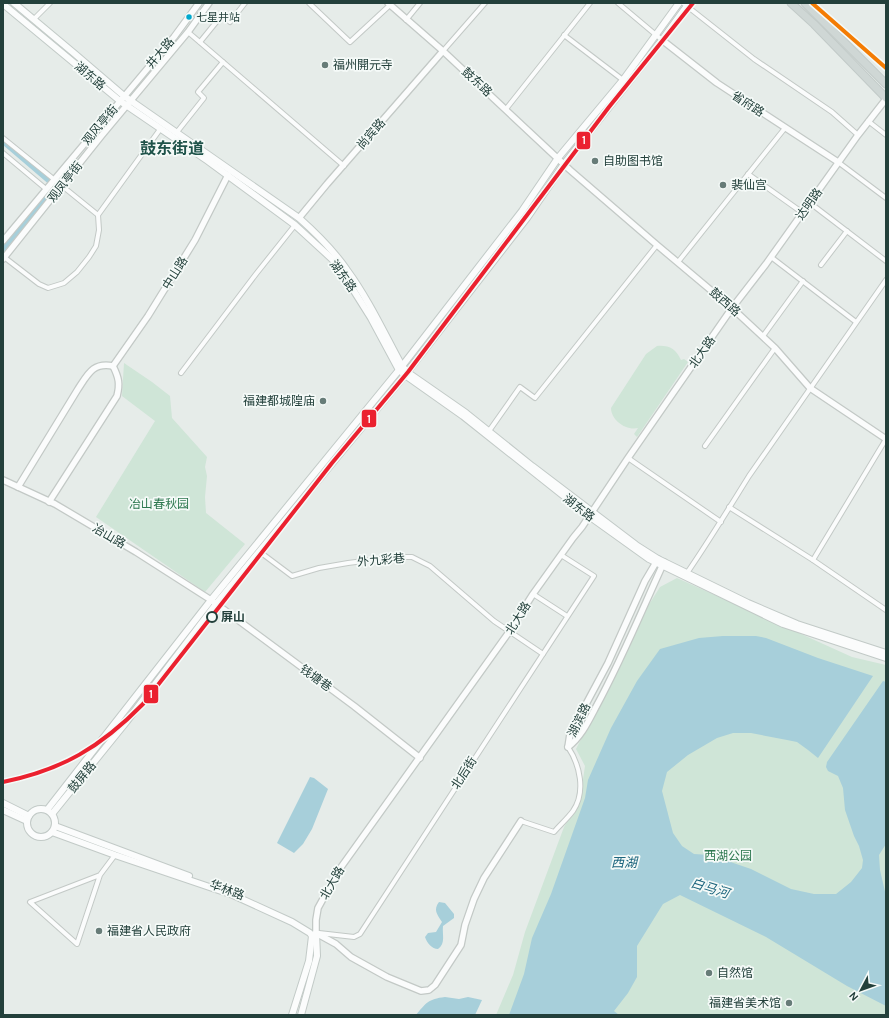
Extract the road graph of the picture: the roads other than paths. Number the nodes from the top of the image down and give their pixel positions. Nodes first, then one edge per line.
1 (14, 3) edge
2 (50, 3) edge
3 (199, 3) edge
4 (209, 3) edge
5 (245, 3) edge
6 (310, 3) edge
7 (420, 3) edge
8 (485, 3) edge
9 (590, 3) edge
10 (618, 3) edge
11 (679, 3) edge
12 (791, 3) edge
13 (804, 3) edge
14 (3, 4) edge
15 (389, 4) edge
16 (686, 4) edge
17 (34, 19) junction
18 (406, 20) junction
19 (188, 32) junction
20 (564, 35) junction
21 (656, 35) junction
22 (662, 40) junction
23 (200, 42) junction
24 (443, 51) junction
25 (223, 62) junction
26 (623, 80) junction
27 (886, 84) edge
28 (122, 98) junction
29 (886, 98) edge
30 (129, 103) junction
31 (506, 109) junction
32 (868, 121) junction
33 (161, 128) junction
34 (785, 128) junction
35 (177, 132) junction
36 (886, 134) edge
37 (858, 135) junction
38 (3, 138) edge
39 (3, 153) edge
40 (558, 158) junction
41 (838, 162) junction
42 (564, 164) junction
43 (344, 166) junction
44 (748, 174) junction
45 (228, 175) junction
46 (53, 180) junction
47 (61, 186) junction
48 (46, 188) junction
49 (886, 198) edge
50 (810, 203) junction
51 (803, 213) junction
52 (98, 216) junction
53 (299, 218) junction
54 (295, 225) junction
55 (847, 231) junction
56 (3, 241) edge
57 (657, 245) junction
58 (771, 257) junction
59 (4, 258) edge
60 (886, 260) edge
61 (678, 262) junction
62 (821, 265) dead end
63 (886, 280) edge
64 (803, 281) junction
65 (732, 308) junction
66 (856, 322) junction
67 (763, 336) junction
68 (775, 348) junction
69 (113, 366) junction
70 (400, 368) junction
71 (181, 373) dead end
72 (406, 373) junction
73 (810, 388) junction
74 (489, 431) junction
75 (886, 439) edge
76 (705, 446) dead end
77 (628, 458) junction
78 (3, 480) edge
79 (18, 487) junction
80 (50, 502) junction
81 (729, 507) junction
82 (590, 514) junction
83 (721, 522) junction
84 (260, 552) junction
85 (561, 555) junction
86 (813, 560) junction
87 (660, 562) junction
88 (687, 573) junction
89 (533, 594) junction
90 (214, 602) junction
91 (886, 610) edge
92 (567, 616) junction
93 (509, 632) junction
94 (886, 653) edge
95 (543, 654) junction
96 (886, 658) edge
97 (568, 747) junction
98 (420, 758) junction
99 (3, 803) edge
100 (3, 810) edge
101 (49, 812) junction
102 (28, 818) junction
103 (521, 820) joint
104 (55, 826) junction
105 (52, 832) junction
106 (114, 855) junction
107 (100, 875) junction
108 (314, 935) junction
109 (292, 1015) edge
110 (301, 1015) edge

1 - 17 main road, 湖东路
2 - 17 street
3 - 28 street, 井大路
4 - 19 street, 观凤亭街
5 - 23 street
6 - 15 street
7 - 18 street
8 - 24 street
9 - 20 street
10 - 21 street
11 - 21 main road, 鼓屏路
12 - 29 main road
13 - 27 main road
14 - 28 main road, 湖东路
15 - 18 street, 鼓东路
16 - 22 main road, 鼓屏路
16 - 37 street
17 - 28 main road, 湖东路
18 - 24 street, 鼓东路
19 - 23 street
19 - 30 street, 观凤亭街
20 - 26 street
20 - 31 street
21 - 22 street
21 - 26 main road, 鼓屏路
22 - 34 street, 省府路
22 - 42 main road, 鼓屏路
23 - 25 street
24 - 31 street, 鼓东路
24 - 43 street, 尚宾路
25 - 35 street
25 - 43 street
26 - 40 main road, 鼓屏路
28 - 30 main road, 湖东路
28 - 46 street, 观风亭街
29 - 32 street, 达明路
30 - 33 main road, 湖东路
30 - 35 main road, 湖东路
30 - 47 street, 观凤亭街
31 - 40 street, 鼓东路
32 - 36 street
32 - 37 street, 达明路
33 - 45 main road, 湖东路
33 - 52 street
34 - 41 street, 省府路
34 - 44 street
35 - 53 main road, 湖东路
37 - 41 street, 达明路
38 - 46 street
39 - 48 street
40 - 42 street, 鼓东路
40 - 70 main road, 鼓屏路
41 - 49 street
41 - 50 street, 达明路
42 - 57 street, 鼓西路
42 - 72 main road, 鼓屏路
43 - 53 street, 尚宾路
44 - 51 street
44 - 61 street
45 - 54 main road, 湖东路
45 - 69 street, 中山路
46 - 47 street
46 - 48 street, 观风亭街
47 - 52 street
47 - 59 street, 观凤亭街
48 - 56 street, 观风亭街
50 - 51 street, 达明路
50 - 55 street
51 - 58 street, 达明路
52 - 59 street
53 - 70 main road, 湖东路
54 - 70 main road, 湖东路
54 - 71 street
55 - 60 street
55 - 62 street
57 - 61 street, 鼓西路
57 - 74 street
58 - 64 street
58 - 65 street, 达明路
61 - 65 street, 鼓西路
63 - 66 street
64 - 66 street
64 - 67 street
65 - 67 street, 鼓西路
65 - 77 street, 北大路
66 - 73 street
67 - 68 street, 鼓西路
68 - 73 street, 鼓西路
68 - 76 street
69 - 79 street
69 - 80 street
70 - 72 main road, 湖东路
70 - 90 main road, 鼓屏路
72 - 74 main road, 湖东路
72 - 82 main road, 湖东路
72 - 84 main road, 鼓屏路
73 - 75 street, 鼓西路
73 - 81 street
74 - 82 main road, 湖东路
75 - 86 street
77 - 82 street, 北大路
77 - 83 street
78 - 79 street, 冶山路
79 - 80 street, 冶山路
80 - 90 street, 冶山路
81 - 83 street
81 - 86 street
82 - 85 street, 北大路
82 - 87 main road, 湖东路
83 - 88 street
84 - 90 main road, 鼓屏路
84 - 93 street, 外九彩巷
85 - 89 street, 北大路
85 - 92 street, 北后街
86 - 91 street
87 - 88 main road
87 - 96 main road
87 - 97 street, 湖滨路
87 - 97 street, 湖滨路
88 - 94 main road
89 - 92 street
89 - 93 street, 北大路
90 - 98 street, 钱塘巷
90 - 101 main road, 鼓屏路
92 - 95 street, 北后街
93 - 95 street, 外九彩巷
93 - 98 street, 北大路
95 - 108 street, 北后街
97 - 103 street
98 - 108 street, 北大路
99 - 102 main road
100 - 102 main road
101 - 102 main road
101 - 104 main road
102 - 105 main road
103 - 108 street
104 - 105 main road
104 - 108 main road, 华林路
105 - 106 main road, 华林路
106 - 107 street
106 - 108 main road, 华林路
107 - 107 street
108 - 109 main road
108 - 110 main road

